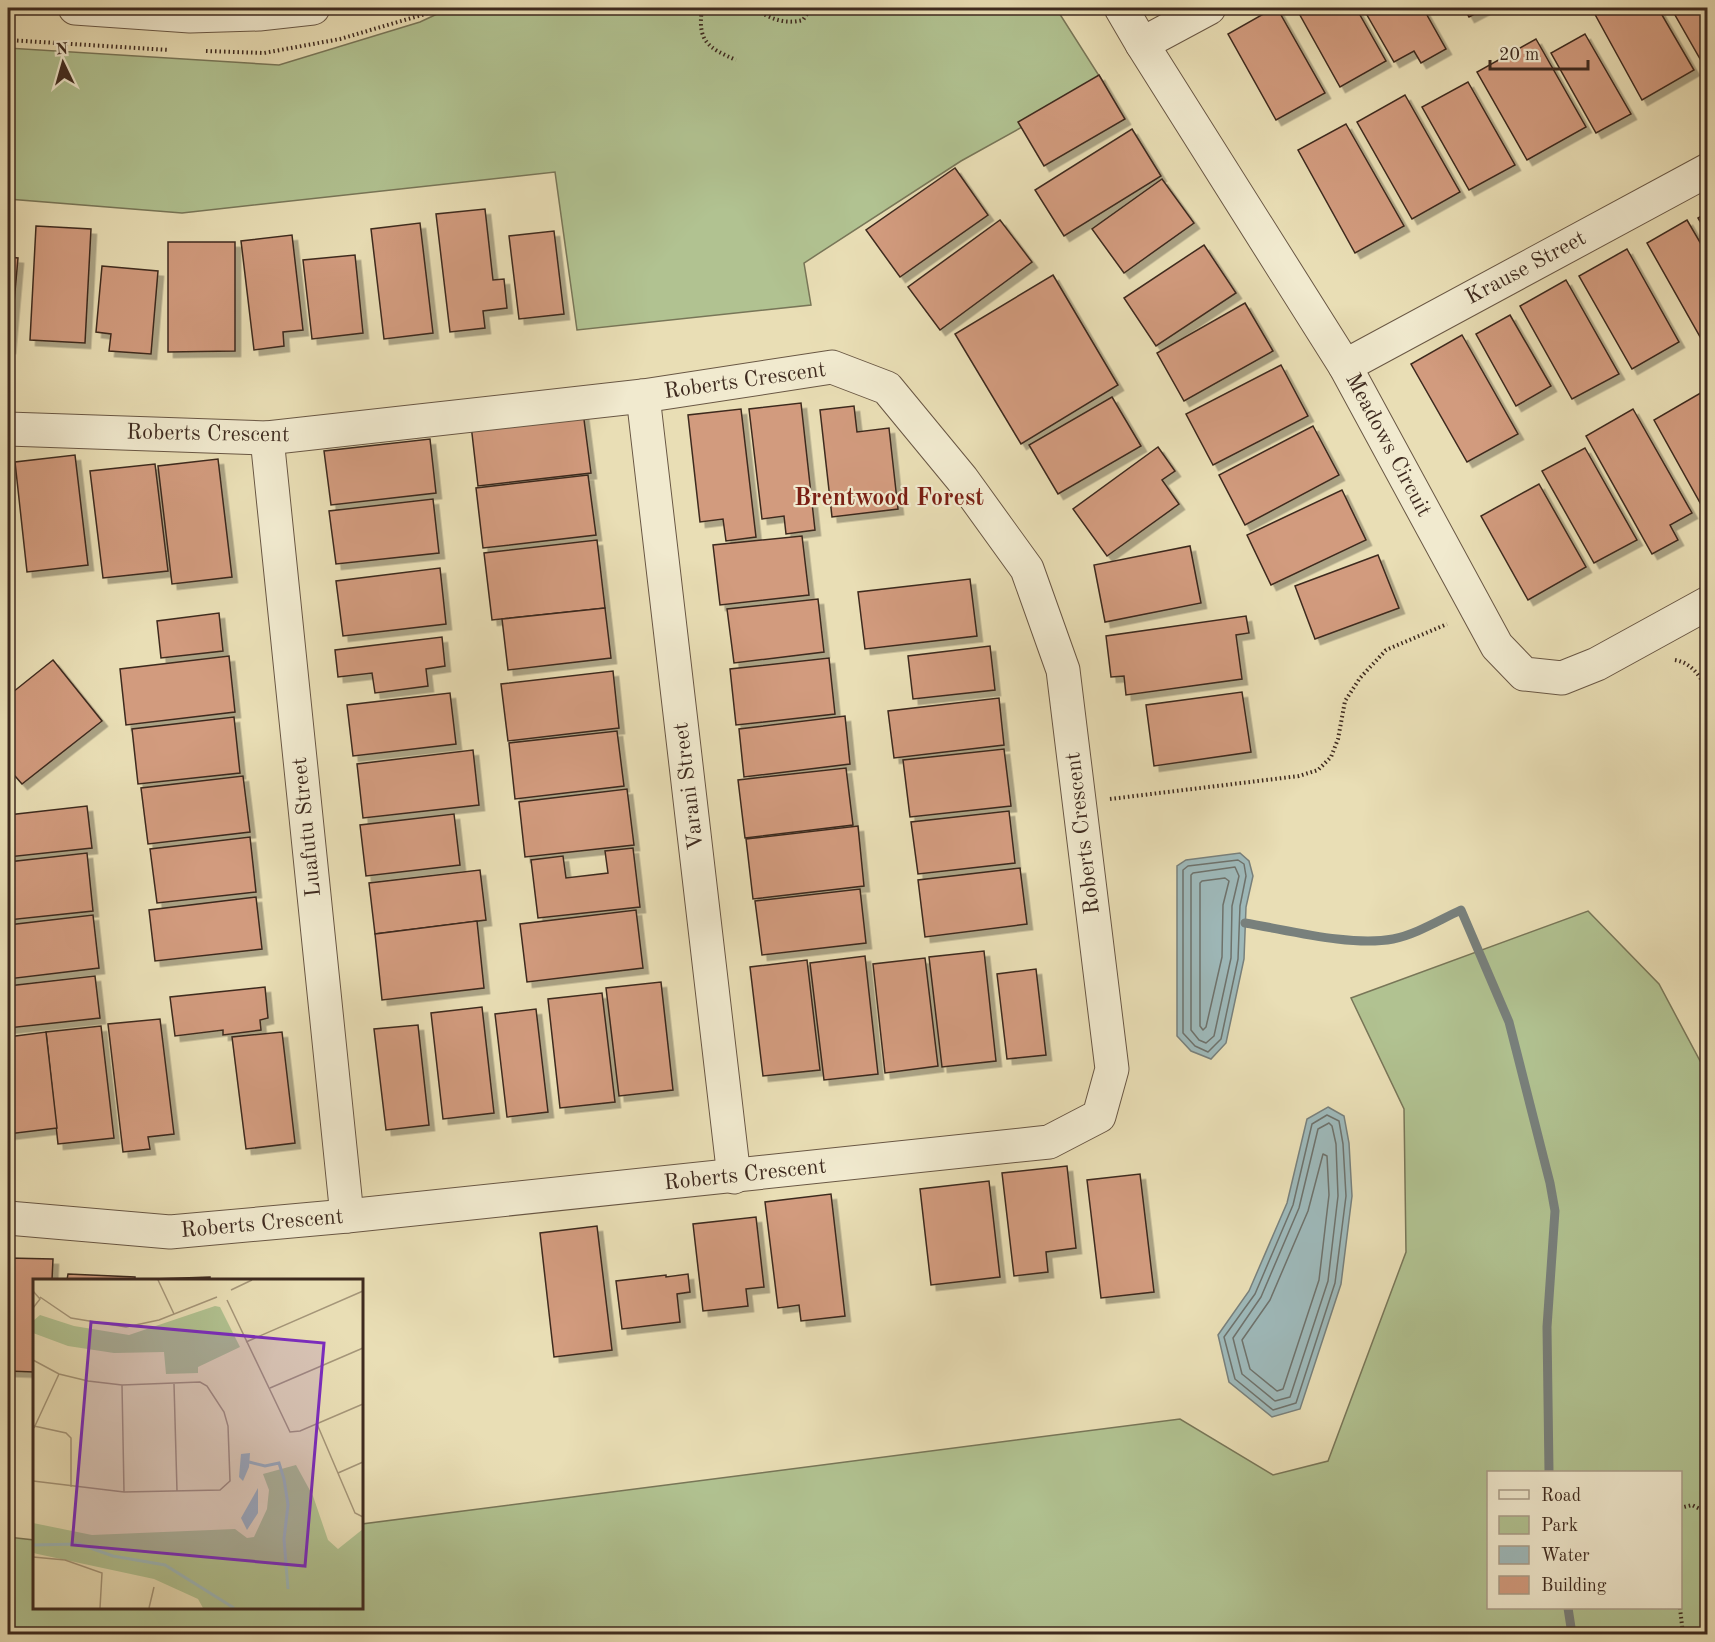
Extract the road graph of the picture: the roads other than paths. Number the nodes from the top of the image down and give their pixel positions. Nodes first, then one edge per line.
1 (75, 8) edge
2 (313, 8) edge
3 (1121, 8) edge
4 (1209, 8) edge
5 (1142, 44) junction
6 (1707, 170) edge
7 (1345, 366) junction
8 (643, 396) junction
9 (8, 429) edge
10 (267, 438) junction
11 (1707, 603) edge
12 (734, 1177) junction
13 (347, 1216) junction
14 (8, 1218) edge

1 - 2 street
3 - 5 street, Meadows Circuit
4 - 5 street
5 - 7 street, Meadows Circuit
6 - 7 street, Krause Street
7 - 11 street, Meadows Circuit
8 - 10 street, Roberts Crescent
8 - 12 street, Varani Street
8 - 12 street, Roberts Crescent
9 - 10 street, Roberts Crescent
10 - 13 street, Luafutu Street
12 - 13 street, Roberts Crescent
13 - 14 street, Roberts Crescent

